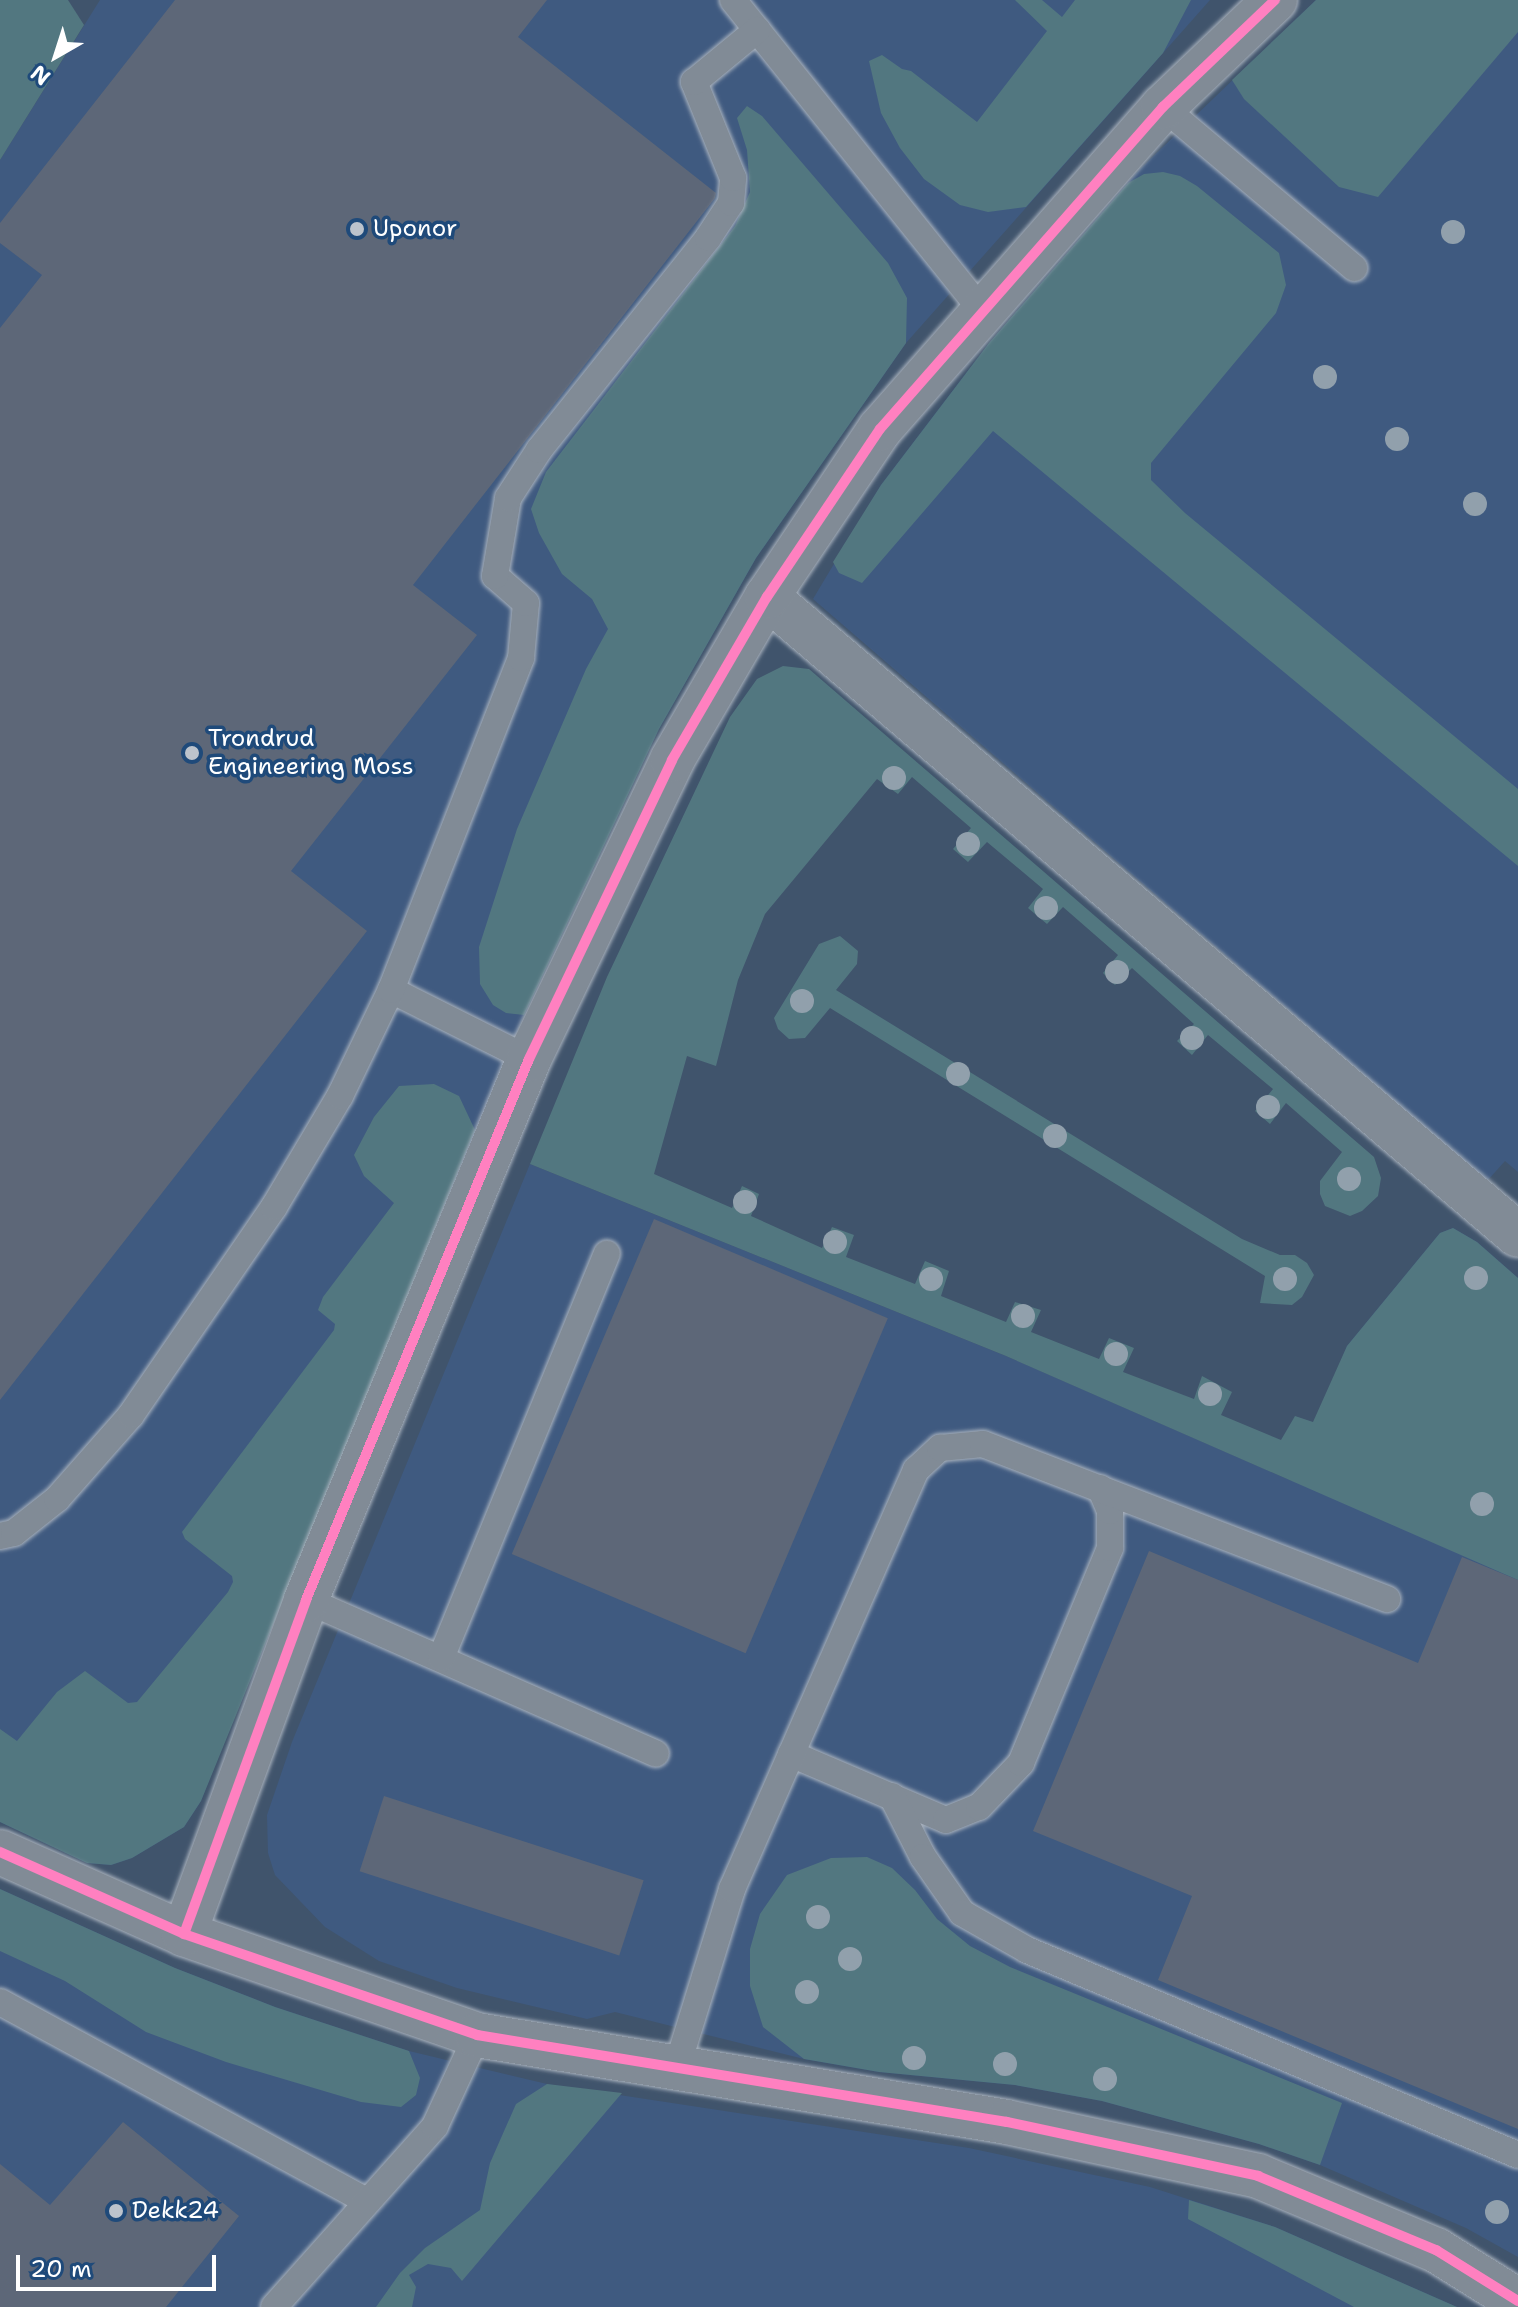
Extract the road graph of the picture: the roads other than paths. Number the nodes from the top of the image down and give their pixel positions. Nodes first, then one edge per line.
1 (733, 0) edge
2 (1275, 0) edge
3 (757, 30) junction
4 (1163, 107) junction
5 (1354, 268) dead end
6 (981, 310) junction
7 (767, 597) junction
8 (391, 990) junction
9 (529, 1059) junction
10 (1518, 1235) edge
11 (607, 1254) dead end
12 (1100, 1488) junction
13 (0, 1536) edge
14 (1387, 1599) dead end
15 (306, 1600) junction
16 (441, 1658) junction
17 (656, 1754) dead end
18 (791, 1754) junction
19 (892, 1796) junction
20 (0, 1852) edge
21 (184, 1934) junction
22 (0, 2002) edge
23 (477, 2035) junction
24 (677, 2067) junction
25 (1518, 2155) edge
26 (367, 2201) junction
27 (1518, 2301) edge
28 (274, 2307) edge

1 - 3 lane
2 - 4 street
3 - 6 lane
3 - 8 lane
4 - 5 lane
4 - 6 street
6 - 7 street
7 - 9 street
7 - 10 street
8 - 9 lane
8 - 13 lane
9 - 15 street
11 - 16 lane
12 - 14 lane
12 - 18 lane
12 - 19 lane
15 - 16 lane
15 - 21 street
16 - 17 lane
18 - 19 lane
18 - 24 lane
19 - 25 lane
20 - 21 street
21 - 23 street
22 - 26 lane
23 - 24 street
23 - 26 lane
24 - 27 street
26 - 28 lane

